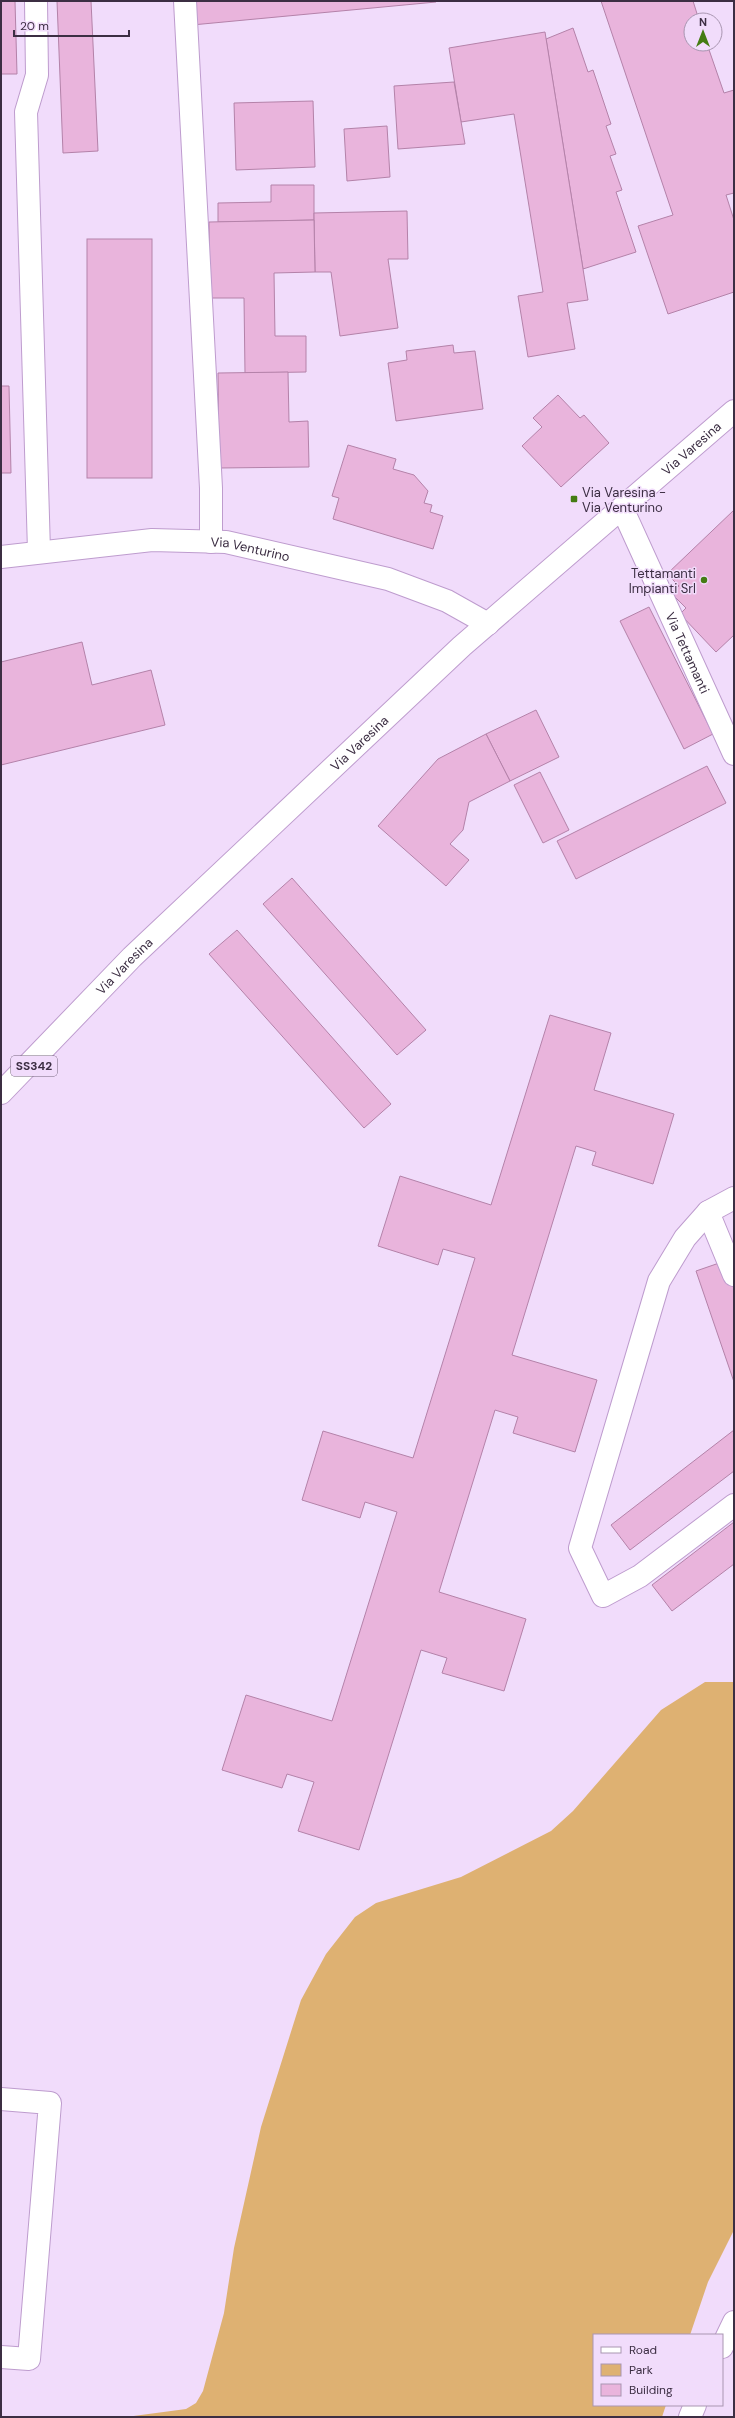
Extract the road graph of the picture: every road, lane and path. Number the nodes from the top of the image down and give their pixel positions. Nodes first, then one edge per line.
1 (36, 1) edge
2 (185, 1) edge
3 (734, 412) edge
4 (622, 508) junction
5 (211, 542) junction
6 (39, 551) junction
7 (1, 557) edge
8 (488, 624) junction
9 (734, 754) edge
10 (68, 1025) junction
11 (1, 1079) edge
12 (1, 1093) edge
13 (1, 1107) edge
14 (734, 1198) edge
15 (708, 1212) junction
16 (734, 1274) edge
17 (734, 1505) edge
18 (1, 2099) edge
19 (1, 2357) edge
20 (695, 2406) edge
21 (690, 2417) edge

1 - 6 street
2 - 5 street
3 - 4 street, Via Varesina
4 - 8 street, Via Varesina
4 - 9 street, Via Tettamanti
5 - 6 street, Via Venturino
5 - 8 street, Via Venturino
6 - 7 street, Via Venturino
8 - 10 street, Via Varesina
10 - 11 street, SS342
10 - 12 street, Via Varesina
10 - 13 street, SS342
14 - 15 street
15 - 16 street
15 - 17 street
18 - 19 street
20 - 21 street

